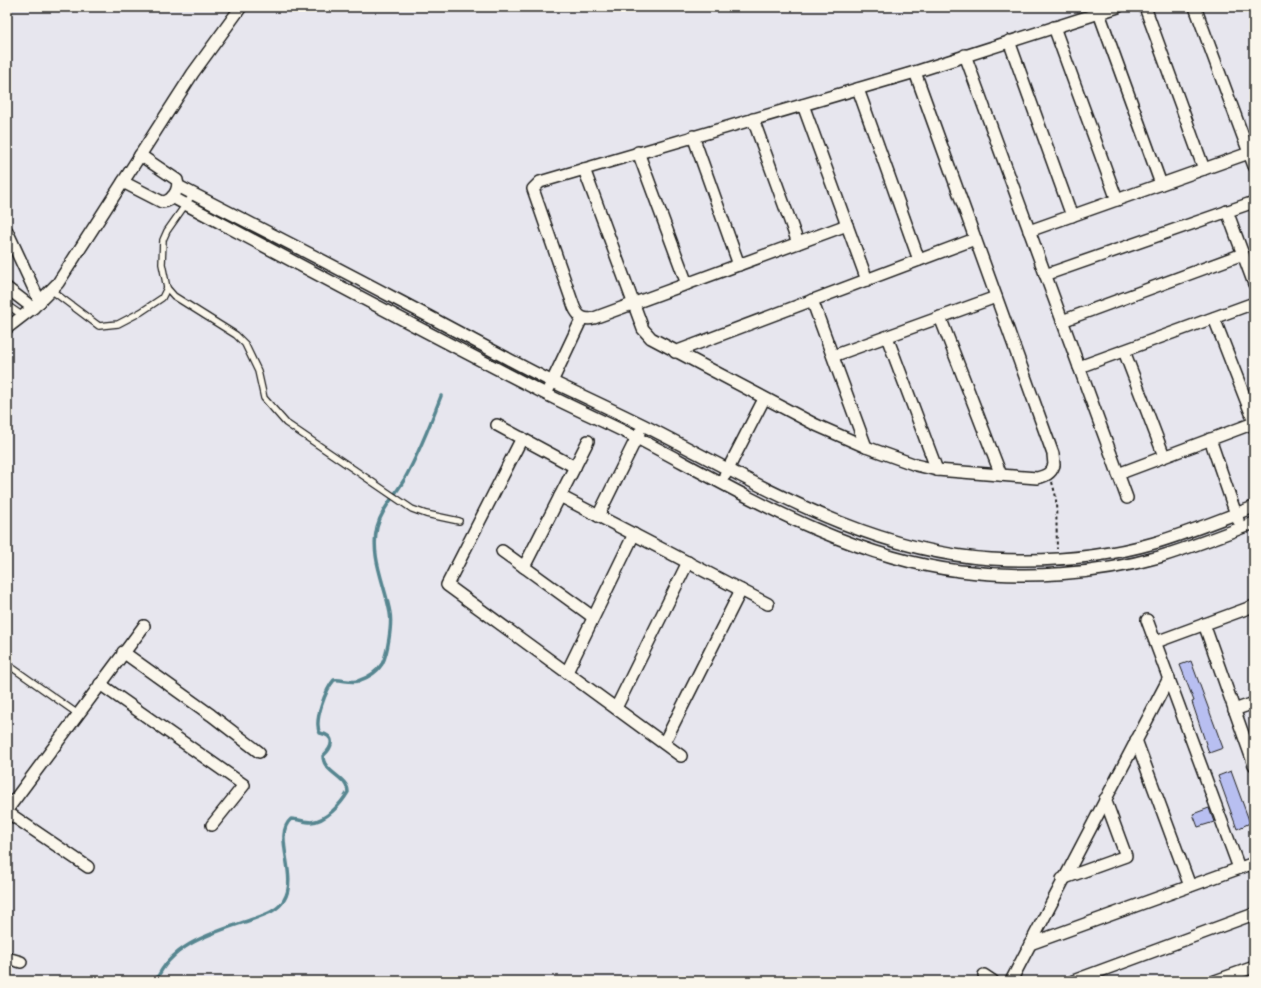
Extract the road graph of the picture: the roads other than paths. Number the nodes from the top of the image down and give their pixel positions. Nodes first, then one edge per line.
1 (241, 7) edge
2 (1118, 7) edge
3 (1145, 7) edge
4 (1195, 7) edge
5 (1099, 13) junction
6 (1054, 27) junction
7 (1009, 41) junction
8 (965, 55) junction
9 (915, 72) junction
10 (858, 89) junction
11 (803, 105) junction
12 (753, 119) junction
13 (693, 136) junction
14 (638, 152) junction
15 (1249, 153) junction
16 (140, 155) junction
17 (1254, 166) edge
18 (584, 169) junction
19 (1204, 169) junction
20 (123, 182) junction
21 (1161, 184) junction
22 (178, 186) junction
23 (193, 194) junction
24 (172, 197) junction
25 (1117, 200) junction
26 (1254, 202) edge
27 (186, 204) junction
28 (1227, 211) junction
29 (1072, 216) junction
30 (847, 225) junction
31 (7, 231) edge
32 (1029, 231) junction
33 (975, 239) junction
34 (798, 243) junction
35 (1243, 254) junction
36 (919, 260) junction
37 (739, 265) junction
38 (1045, 275) junction
39 (866, 280) junction
40 (687, 284) junction
41 (1254, 284) edge
42 (7, 288) edge
43 (167, 288) junction
44 (51, 290) junction
45 (996, 297) junction
46 (812, 300) junction
47 (634, 303) junction
48 (1254, 303) edge
49 (7, 305) edge
50 (37, 305) junction
51 (23, 316) junction
52 (582, 318) junction
53 (940, 318) junction
54 (1214, 318) junction
55 (1062, 321) junction
56 (7, 328) edge
57 (887, 337) junction
58 (1124, 351) junction
59 (675, 352) junction
60 (833, 356) junction
61 (1079, 367) junction
62 (552, 381) junction
63 (546, 394) junction
64 (764, 399) junction
65 (1254, 422) edge
66 (497, 425) dead end
67 (643, 425) junction
68 (522, 438) junction
69 (637, 438) junction
70 (1210, 439) junction
71 (588, 441) dead end
72 (866, 447) junction
73 (1164, 456) junction
74 (575, 467) junction
75 (728, 469) junction
76 (937, 470) junction
77 (1118, 474) junction
78 (1000, 475) junction
79 (722, 483) junction
80 (560, 496) junction
81 (1127, 498) dead end
82 (1254, 507) edge
83 (1236, 514) junction
84 (598, 516) junction
85 (459, 521) dead end
86 (1254, 523) edge
87 (1241, 528) junction
88 (634, 534) junction
89 (924, 549) junction
90 (502, 551) dead end
91 (1058, 558) junction
92 (688, 562) junction
93 (921, 564) junction
94 (524, 567) junction
95 (1058, 574) junction
96 (741, 590) junction
97 (768, 604) dead end
98 (1253, 609) edge
99 (593, 617) junction
100 (1147, 620) dead end
101 (1204, 624) junction
102 (144, 626) dead end
103 (1156, 642) junction
104 (123, 652) junction
105 (7, 664) edge
106 (567, 672) junction
107 (1169, 678) junction
108 (100, 684) junction
109 (1254, 703) edge
110 (616, 708) junction
111 (1234, 710) junction
112 (78, 714) junction
113 (1136, 740) junction
114 (664, 743) junction
115 (259, 752) dead end
116 (681, 756) dead end
117 (1253, 759) edge
118 (1105, 799) junction
119 (7, 811) edge
120 (212, 825) dead end
121 (1254, 863) edge
122 (88, 867) dead end
123 (1239, 868) junction
124 (1062, 879) junction
125 (1190, 886) junction
126 (1254, 914) edge
127 (1030, 944) junction
128 (7, 958) edge
129 (21, 962) dead end
130 (1254, 967) edge
131 (1011, 981) edge
132 (1073, 981) edge
133 (1214, 981) edge

1 - 16 street
2 - 5 street
3 - 19 street
4 - 15 street
5 - 6 street
5 - 21 street
6 - 7 street
6 - 25 street
7 - 8 street
7 - 29 street
8 - 9 street
8 - 32 street
9 - 10 street
9 - 33 street
10 - 11 street
10 - 36 street
11 - 12 street
11 - 30 street
12 - 13 street
12 - 34 street
13 - 14 street
13 - 37 street
14 - 18 street
14 - 40 street
15 - 17 street
15 - 19 street
16 - 20 street
16 - 22 street
18 - 47 street
18 - 52 street
19 - 21 street
20 - 24 street
20 - 44 street
21 - 25 street
22 - 23 street
22 - 24 street
23 - 27 lane
23 - 62 street
24 - 27 street
25 - 29 street
26 - 28 street
27 - 43 lane
27 - 63 street
28 - 35 street
28 - 38 street
29 - 32 street
30 - 34 street
30 - 39 street
31 - 50 street
32 - 38 street
33 - 36 street
33 - 45 street
34 - 37 street
35 - 41 street
35 - 55 street
36 - 39 street
37 - 40 street
38 - 55 street
39 - 46 street
40 - 47 street
42 - 50 street
43 - 44 lane
43 - 85 lane
44 - 50 street
45 - 53 street
45 - 78 street
46 - 59 street
46 - 60 street
47 - 52 street
47 - 59 street
48 - 54 street
49 - 51 lane
50 - 51 street
51 - 56 street
52 - 62 street
53 - 57 street
53 - 78 street
54 - 58 street
54 - 65 street
55 - 61 street
57 - 60 street
57 - 76 street
58 - 61 street
58 - 73 street
59 - 64 street
60 - 72 street
61 - 77 street
62 - 63 street
62 - 67 street
63 - 69 street
64 - 72 street
64 - 75 street
65 - 70 street
66 - 68 street
67 - 69 street
67 - 75 street
68 - 74 street
68 - 106 street
69 - 79 street
69 - 84 street
70 - 73 street
70 - 83 street
71 - 74 street
72 - 76 street
73 - 77 street
74 - 80 street
75 - 79 street
75 - 89 street
76 - 78 street
77 - 81 street
79 - 93 street
80 - 84 street
80 - 94 street
82 - 83 street
83 - 87 street
83 - 91 street
84 - 88 street
86 - 87 street
87 - 95 street
88 - 92 street
88 - 99 street
89 - 91 street
89 - 93 street
90 - 94 street
91 - 95 street
92 - 96 street
92 - 110 street
93 - 95 street
94 - 99 street
96 - 97 street
96 - 114 street
98 - 101 street
99 - 106 street
100 - 103 street
101 - 103 street
101 - 111 street
102 - 104 street
103 - 107 street
104 - 108 street
104 - 115 street
105 - 112 lane
106 - 110 street
107 - 113 street
107 - 123 street
108 - 112 street
108 - 120 street
109 - 111 street
110 - 114 street
111 - 117 street
112 - 119 street
113 - 118 street
113 - 125 street
114 - 116 street
118 - 124 street
118 - 124 street
119 - 122 street
121 - 123 street
123 - 125 street
124 - 127 street
125 - 127 street
126 - 132 street
127 - 131 street
128 - 129 street
130 - 133 street

